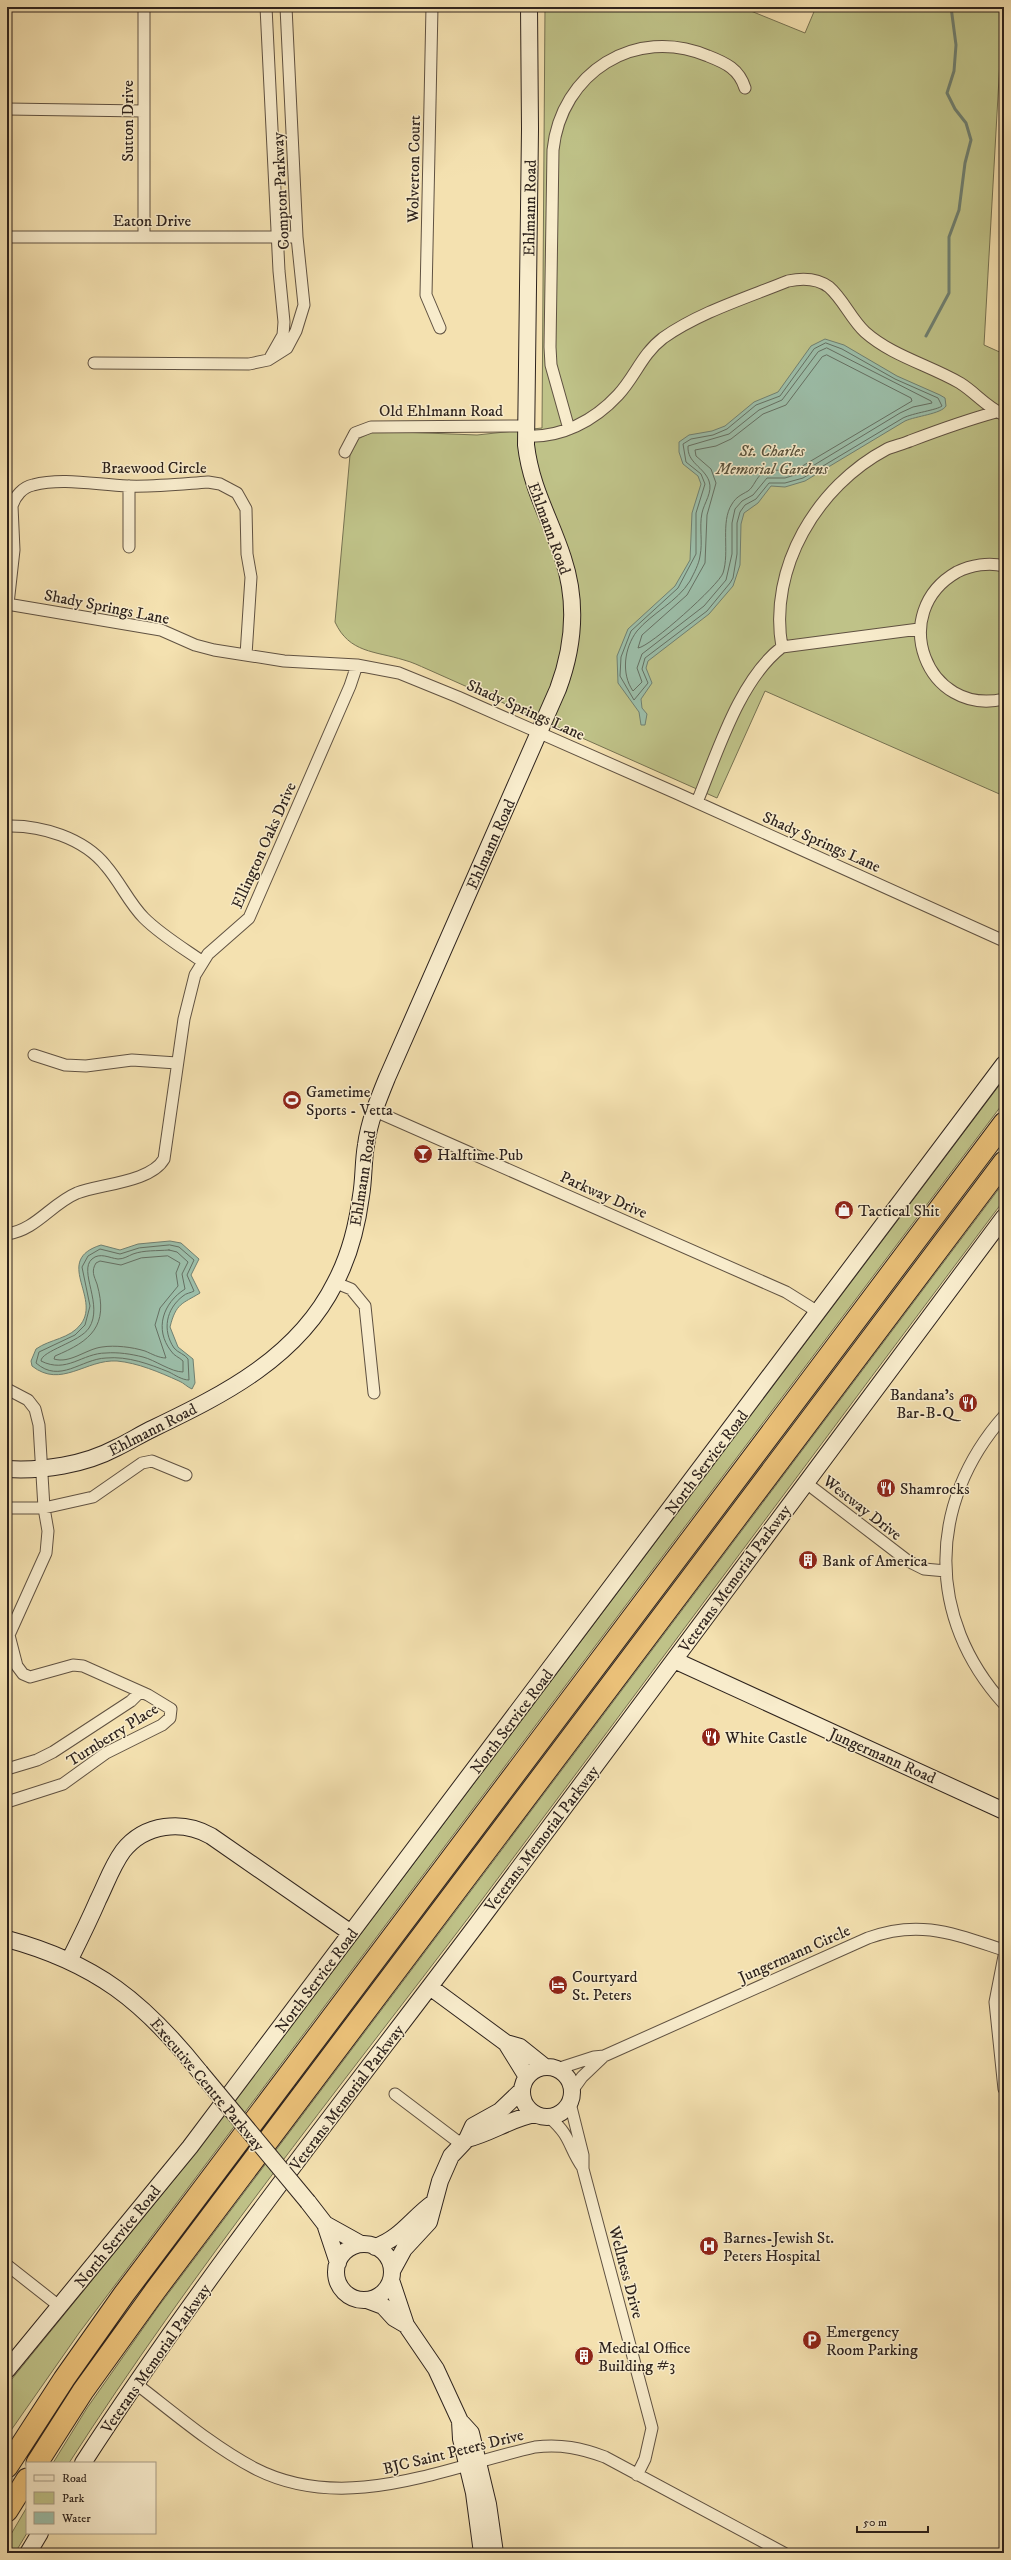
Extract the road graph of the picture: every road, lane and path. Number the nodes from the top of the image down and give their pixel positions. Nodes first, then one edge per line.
1 (144, 7) edge
2 (266, 7) edge
3 (286, 7) edge
4 (432, 7) edge
5 (529, 7) edge
6 (745, 88) dead end
7 (7, 109) edge
8 (143, 111) junction
9 (144, 235) junction
10 (7, 237) edge
11 (278, 237) junction
12 (297, 237) junction
13 (440, 328) dead end
14 (268, 360) junction
15 (94, 363) dead end
16 (1000, 414) edge
17 (569, 429) junction
18 (526, 431) junction
19 (345, 452) dead end
20 (129, 486) junction
21 (129, 547) dead end
22 (1004, 566) edge
23 (8, 604) edge
24 (920, 629) junction
25 (782, 648) junction
26 (246, 655) junction
27 (358, 665) junction
28 (1004, 699) edge
29 (538, 733) junction
30 (697, 802) junction
31 (7, 826) edge
32 (1004, 941) edge
33 (203, 962) junction
34 (34, 1055) dead end
35 (177, 1064) junction
36 (1004, 1064) edge
37 (375, 1111) junction
38 (1004, 1123) edge
39 (1004, 1162) edge
40 (1002, 1224) edge
41 (7, 1234) edge
42 (336, 1283) junction
43 (818, 1312) junction
44 (7, 1389) edge
45 (374, 1393) dead end
46 (1004, 1416) edge
47 (43, 1468) junction
48 (7, 1469) edge
49 (186, 1475) dead end
50 (805, 1482) junction
51 (7, 1508) edge
52 (44, 1508) junction
53 (946, 1572) junction
54 (674, 1660) junction
55 (140, 1692) junction
56 (1004, 1704) edge
57 (7, 1768) edge
58 (7, 1802) edge
59 (1004, 1811) edge
60 (351, 1933) junction
61 (7, 1939) edge
62 (1004, 1950) edge
63 (1004, 1956) edge
64 (69, 1961) junction
65 (430, 1987) junction
66 (506, 2043) junction
67 (604, 2056) junction
68 (551, 2068) junction
69 (525, 2084) junction
70 (1004, 2089) edge
71 (396, 2094) dead end
72 (571, 2097) junction
73 (542, 2116) junction
74 (464, 2141) junction
75 (583, 2169) junction
76 (433, 2203) junction
77 (325, 2224) junction
78 (368, 2245) junction
79 (338, 2263) junction
80 (7, 2265) edge
81 (391, 2276) junction
82 (367, 2300) junction
83 (59, 2306) junction
84 (406, 2325) junction
85 (7, 2370) edge
86 (135, 2383) junction
87 (38, 2462) edge
88 (84, 2462) edge
89 (473, 2463) junction
90 (7, 2468) edge
91 (637, 2475) junction
92 (26, 2481) edge
93 (7, 2511) edge
94 (39, 2534) edge
95 (28, 2553) edge
96 (482, 2553) edge
97 (495, 2553) edge
98 (784, 2553) edge

1 - 8 street, Sutton Drive
2 - 11 street, Compton Parkway
3 - 12 street, Compton Parkway
4 - 13 street, Wolverton Court
5 - 18 street, Ehlmann Road
6 - 17 street
7 - 8 street
8 - 9 street, Sutton Drive
9 - 10 street, Eaton Drive
9 - 11 street, Eaton Drive
11 - 12 street, Eaton Drive
11 - 14 street, Compton Parkway
12 - 14 street, Compton Parkway
14 - 15 street, Compton Parkway
16 - 17 street, Old Ehlmann Road
16 - 25 street
17 - 18 street, Old Ehlmann Road
18 - 19 street, Old Ehlmann Road
18 - 29 street, Ehlmann Road
20 - 21 street
20 - 23 street, Braewood Circle
20 - 26 street, Braewood Circle
22 - 24 street
23 - 26 street, Shady Springs Lane
24 - 25 street
24 - 28 street
25 - 30 street
26 - 27 street, Shady Springs Lane
27 - 29 street, Shady Springs Lane
27 - 33 street, Ellington Oaks Drive
29 - 30 street, Shady Springs Lane
29 - 37 street, Ehlmann Road
30 - 32 street, Shady Springs Lane
31 - 33 street
33 - 35 street, Ellington Oaks Drive
34 - 35 street
35 - 41 street, Ellington Oaks Drive
36 - 43 street, North Service Road
37 - 42 street, Ehlmann Road
37 - 43 street, Parkway Drive
38 - 90 highway
39 - 87 highway
40 - 50 street, Veterans Memorial Parkway
42 - 45 street
42 - 47 street, Ehlmann Road
43 - 60 street, North Service Road
44 - 47 street, Turnberry Place
46 - 53 street
47 - 48 street, Ehlmann Road
47 - 52 street, Turnberry Place
49 - 52 street
50 - 53 street, Westway Drive
50 - 54 street, Veterans Memorial Parkway
51 - 52 street
52 - 55 street, Turnberry Place
53 - 56 street
54 - 59 street, Jungermann Road
54 - 65 street, Veterans Memorial Parkway
55 - 57 street, Turnberry Place
55 - 58 street, Turnberry Place
60 - 64 street
60 - 83 street, North Service Road
61 - 64 street, Executive Centre Parkway
62 - 67 street, Jungermann Circle
63 - 70 street
64 - 77 street, Executive Centre Parkway, bridge
65 - 66 street
65 - 86 street, Veterans Memorial Parkway
66 - 68 street
66 - 69 street
67 - 68 street, Jungermann Circle
67 - 72 street, Jungermann Circle
68 - 69 street
68 - 72 street
69 - 73 street
69 - 74 street
71 - 74 street
72 - 73 street
72 - 75 street, Wellness Drive
73 - 74 street
73 - 75 street, Wellness Drive
74 - 76 street
75 - 91 street, Wellness Drive
76 - 78 street
76 - 81 street
77 - 78 street, Executive Centre Parkway
77 - 79 street, Executive Centre Parkway
78 - 79 street
78 - 81 street
79 - 82 street
80 - 83 street
81 - 82 street
81 - 84 street
82 - 84 street
83 - 85 street, North Service Road
84 - 89 street
86 - 88 street, Veterans Memorial Parkway
86 - 89 street, BJC Saint Peters Drive
89 - 91 street, BJC Saint Peters Drive
89 - 96 street
89 - 97 street
91 - 98 street, BJC Saint Peters Drive
92 - 93 highway
94 - 95 street

